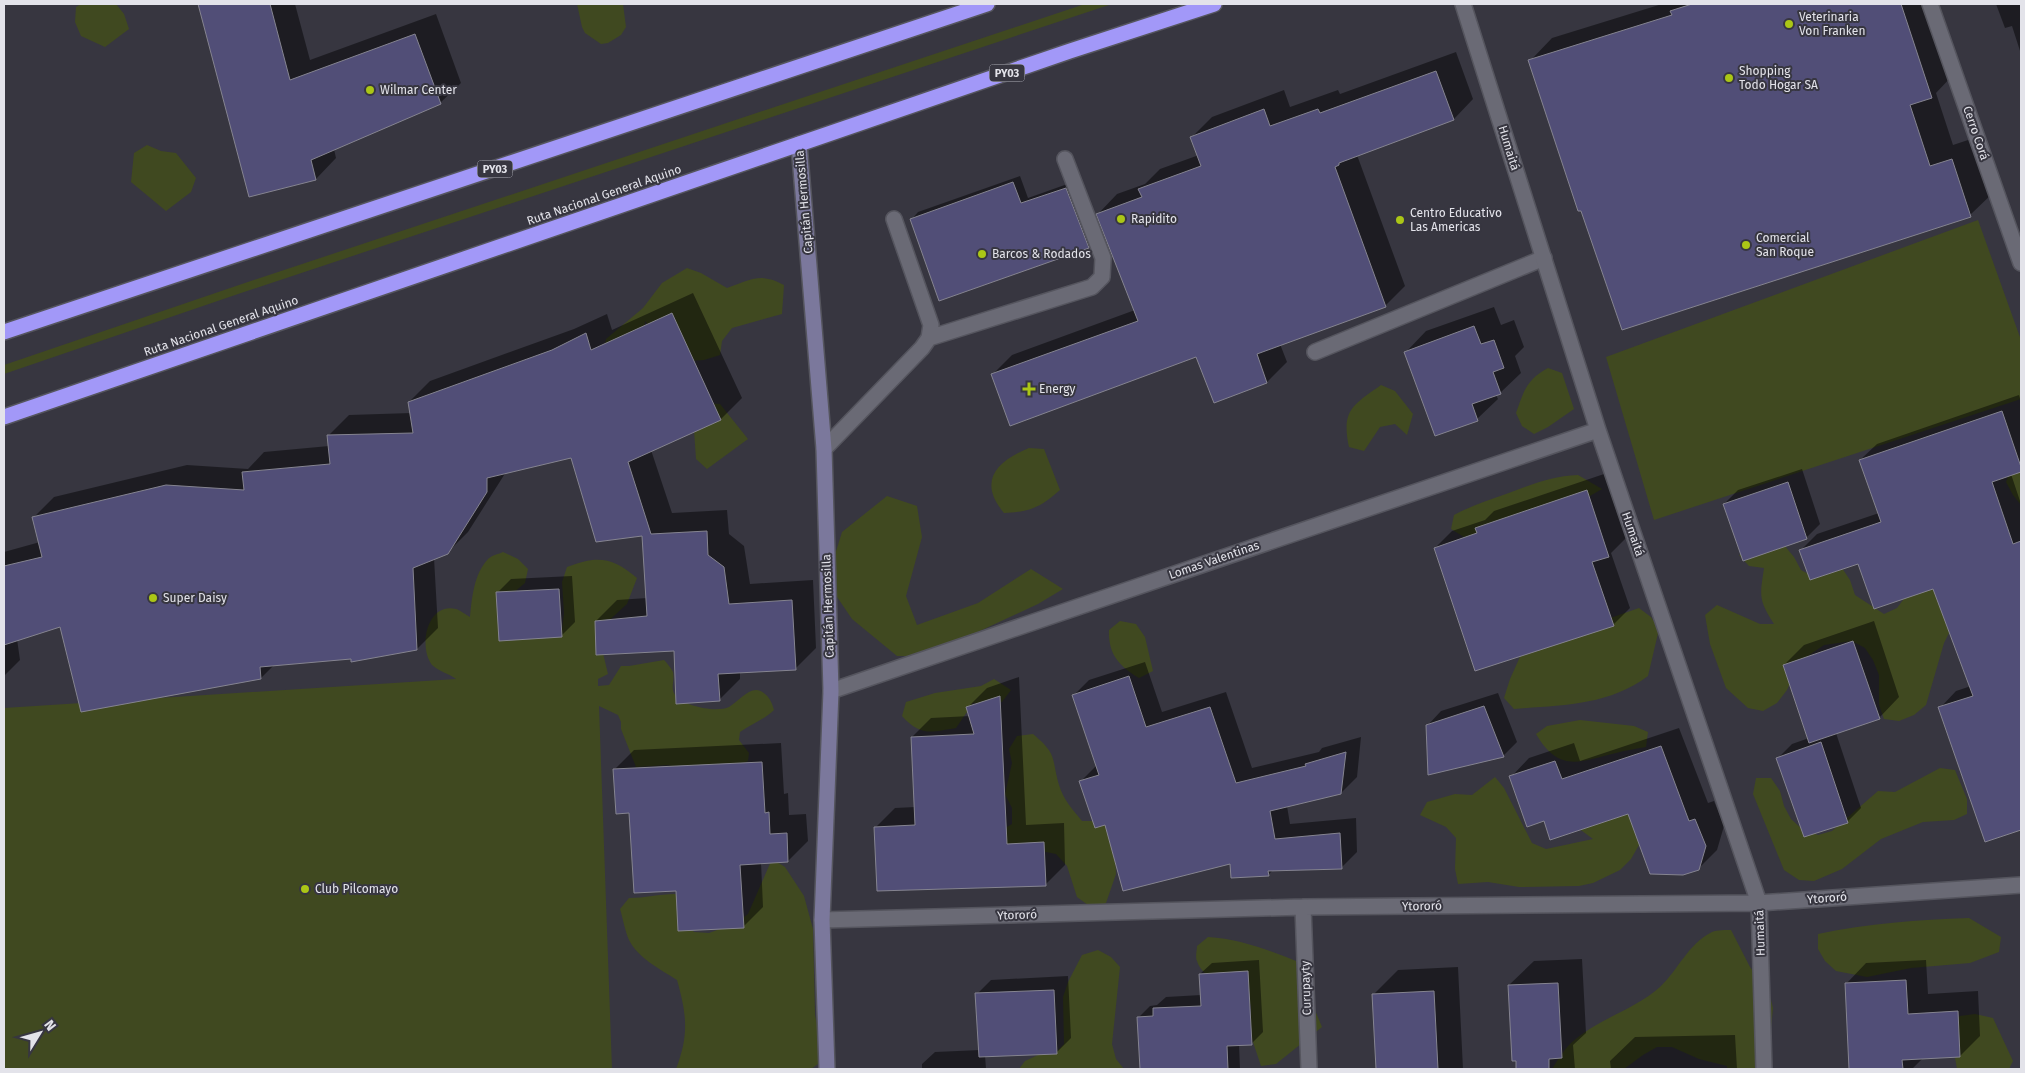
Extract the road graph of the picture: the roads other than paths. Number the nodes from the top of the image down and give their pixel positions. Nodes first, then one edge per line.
1 (987, 4) edge
2 (1214, 4) edge
3 (1463, 4) edge
4 (1930, 4) edge
5 (799, 144) junction
6 (1065, 159) dead end
7 (894, 219) dead end
8 (1544, 258) junction
9 (2021, 263) edge
10 (4, 332) edge
11 (929, 338) junction
12 (1314, 352) dead end
13 (4, 417) edge
14 (1598, 430) junction
15 (824, 449) junction
16 (831, 691) junction
17 (2021, 885) edge
18 (1759, 903) junction
19 (1303, 907) junction
20 (822, 920) junction
21 (827, 1069) edge
22 (1309, 1069) edge
23 (1764, 1069) edge

1 - 10 highway, PY03
2 - 5 highway, Ruta Nacional General Aquino / PY03
3 - 8 street, Humaitá
4 - 9 street, Cerro Corá
5 - 13 highway, Ruta Nacional General Aquino / PY03
5 - 15 street, Capitán Hermosilla
6 - 11 street
7 - 11 street
8 - 12 street
8 - 14 street, Humaitá
11 - 15 street
14 - 16 street, Lomas Valentinas
14 - 18 street, Humaitá
15 - 16 street, Capitán Hermosilla
16 - 20 street, Capitán Hermosilla
17 - 18 street, Ytororó
18 - 19 street, Ytororó
18 - 23 street, Humaitá
19 - 20 street, Ytororó
19 - 22 street, Curupayty
20 - 21 street, Capitán Hermosilla

